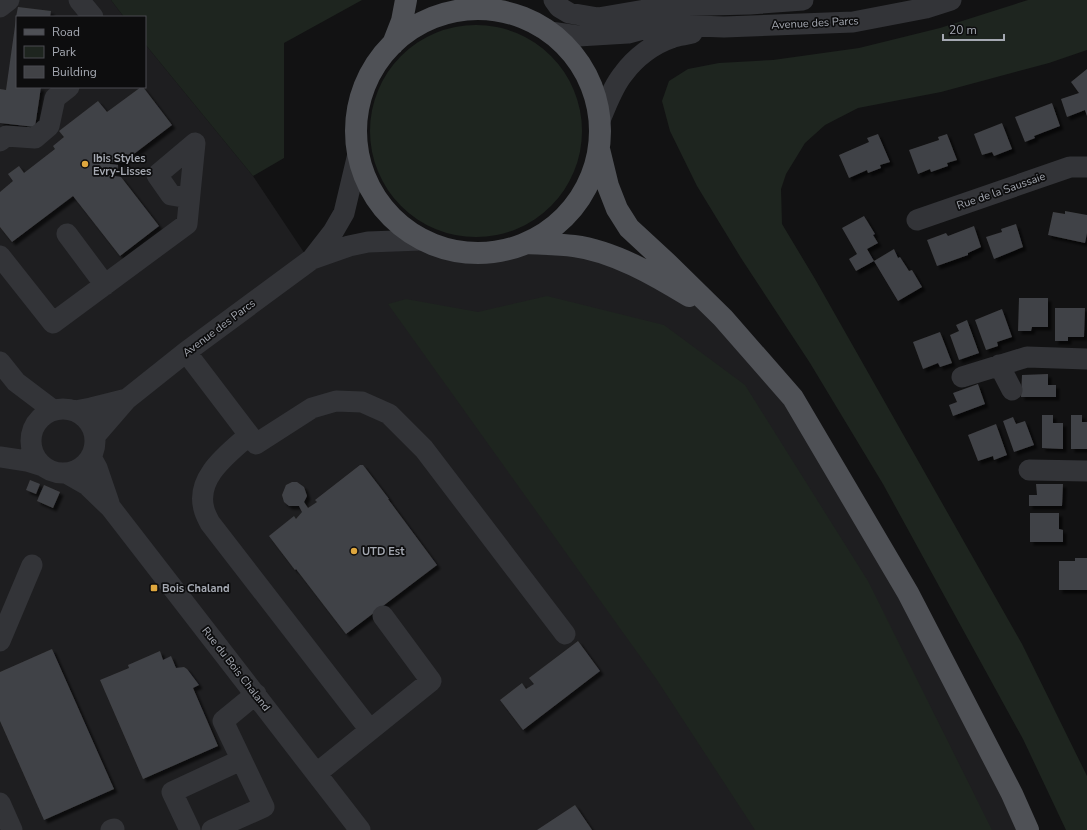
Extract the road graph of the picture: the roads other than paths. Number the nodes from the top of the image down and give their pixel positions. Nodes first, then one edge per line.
1 (9, 0) edge
2 (79, 0) edge
3 (406, 0) edge
4 (554, 0) edge
5 (803, 0) edge
6 (951, 0) edge
7 (488, 5) edge
8 (0, 7) edge
9 (92, 16) edge
10 (724, 27) junction
11 (550, 32) junction
12 (393, 44) junction
13 (68, 88) edge
14 (600, 120) junction
15 (0, 141) edge
16 (599, 149) junction
17 (358, 154) junction
18 (1087, 167) edge
19 (189, 198) dead end
20 (917, 220) dead end
21 (67, 234) dead end
22 (421, 240) junction
23 (527, 243) junction
24 (312, 259) junction
25 (3, 266) edge
26 (105, 285) junction
27 (723, 318) junction
28 (186, 352) junction
29 (1087, 359) edge
30 (0, 362) edge
31 (1000, 365) junction
32 (962, 377) dead end
33 (16, 382) junction
34 (1012, 390) dead end
35 (127, 399) junction
36 (53, 410) junction
37 (75, 411) junction
38 (33, 431) junction
39 (249, 435) junction
40 (95, 436) junction
41 (0, 457) edge
42 (91, 457) junction
43 (43, 466) junction
44 (1028, 470) dead end
45 (1087, 471) edge
46 (66, 473) junction
47 (111, 508) junction
48 (32, 565) dead end
49 (383, 616) dead end
50 (565, 634) dead end
51 (0, 641) edge
52 (256, 694) junction
53 (370, 730) junction
54 (241, 760) junction
55 (317, 773) junction
56 (0, 803) edge
57 (12, 830) edge
58 (190, 830) edge
59 (212, 830) edge
60 (360, 830) edge
61 (1028, 830) edge

1 - 8 street
2 - 9 street
3 - 12 main road
4 - 5 street
6 - 10 street, Avenue des Parcs
7 - 11 main road
7 - 12 main road
10 - 11 street, Avenue des Parcs
10 - 14 street, Avenue des Parcs
11 - 14 main road
12 - 17 main road
13 - 15 street
14 - 16 main road
16 - 23 main road
16 - 27 main road
17 - 22 main road
17 - 24 street, Avenue des Parcs
18 - 20 street, Rue de la Saussaie
19 - 26 street
21 - 26 street
22 - 23 main road
22 - 24 street, Avenue des Parcs
23 - 27 main road
24 - 28 street, Avenue des Parcs
25 - 26 street
27 - 61 main road
28 - 35 street, Avenue des Parcs
28 - 39 street
29 - 31 street
30 - 33 street
31 - 32 street
31 - 34 street
33 - 36 street
33 - 38 street
35 - 37 street, Avenue des Parcs
35 - 40 street, Avenue des Parcs
36 - 37 street
36 - 38 street
37 - 40 street
38 - 41 street
38 - 43 street
39 - 50 street
39 - 53 street
40 - 42 street
41 - 43 street
42 - 46 street
42 - 47 street
43 - 46 street
44 - 45 street
46 - 47 street
47 - 52 street, Rue du Bois Chaland
48 - 51 street
49 - 53 street
52 - 54 street
52 - 55 street, Rue du Bois Chaland
53 - 55 street
54 - 58 street
54 - 59 street
55 - 60 street, Rue du Bois Chaland
56 - 57 street

